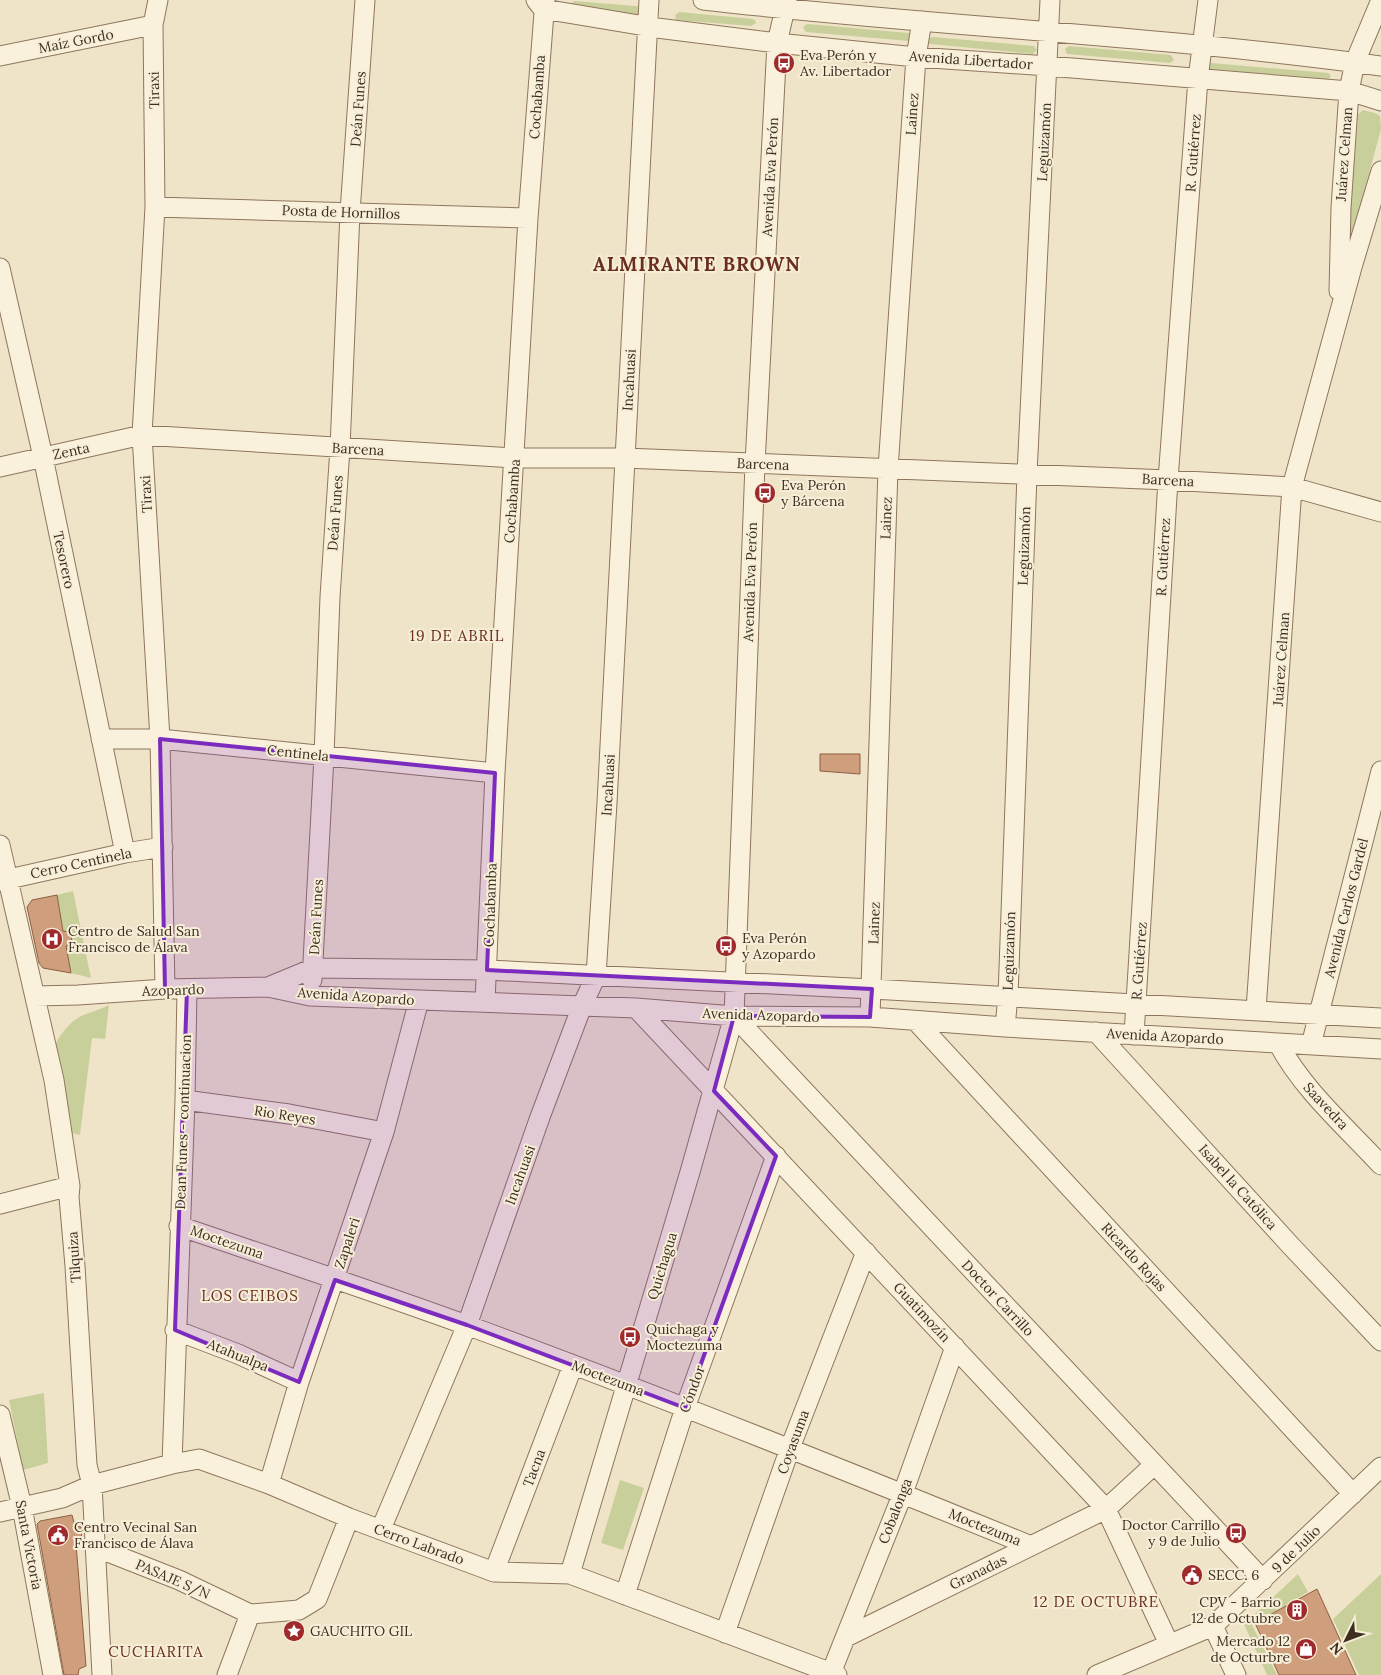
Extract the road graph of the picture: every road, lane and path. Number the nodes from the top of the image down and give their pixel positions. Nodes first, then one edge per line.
1 (158, 0) edge
2 (365, 0) edge
3 (649, 0) edge
4 (703, 0) edge
5 (1050, 0) edge
6 (1208, 0) edge
7 (1381, 0) edge
8 (541, 3) edge
9 (785, 5) edge
10 (922, 21) junction
11 (153, 25) junction
12 (648, 26) junction
13 (1049, 31) junction
14 (777, 43) junction
15 (1203, 45) junction
16 (0, 56) edge
17 (916, 57) junction
18 (1355, 62) junction
19 (1048, 66) junction
20 (1381, 66) edge
21 (1198, 79) junction
22 (1349, 91) junction
23 (1381, 101) edge
24 (1381, 171) edge
25 (155, 206) junction
26 (350, 212) junction
27 (528, 218) junction
28 (0, 268) edge
29 (1340, 314) junction
30 (142, 435) junction
31 (340, 448) junction
32 (43, 457) junction
33 (515, 458) junction
34 (625, 458) junction
35 (755, 464) junction
36 (0, 467) edge
37 (888, 469) junction
38 (1027, 474) junction
39 (1168, 480) junction
40 (1292, 487) junction
41 (1381, 512) edge
42 (101, 739) junction
43 (160, 739) junction
44 (324, 756) junction
45 (1381, 771) edge
46 (495, 773) junction
47 (0, 845) edge
48 (163, 847) junction
49 (125, 853) junction
50 (4, 880) edge
51 (314, 968) junction
52 (487, 970) junction
53 (596, 976) junction
54 (659, 980) junction
55 (736, 983) junction
56 (268, 987) junction
57 (187, 989) junction
58 (872, 989) junction
59 (165, 990) junction
60 (35, 996) junction
61 (310, 996) junction
62 (1008, 996) junction
63 (420, 1000) junction
64 (485, 1002) junction
65 (1136, 1003) junction
66 (582, 1006) junction
67 (636, 1008) junction
68 (1256, 1010) junction
69 (1319, 1015) junction
70 (734, 1016) junction
71 (870, 1017) junction
72 (1381, 1018) edge
73 (916, 1021) junction
74 (1005, 1028) junction
75 (1096, 1032) junction
76 (1134, 1035) junction
77 (1278, 1043) junction
78 (1311, 1045) junction
79 (1381, 1049) edge
80 (714, 1091) junction
81 (185, 1100) junction
82 (384, 1132) junction
83 (776, 1156) junction
84 (1381, 1165) edge
85 (70, 1186) junction
86 (0, 1204) edge
87 (179, 1226) junction
88 (866, 1252) junction
89 (335, 1280) junction
90 (467, 1325) junction
91 (175, 1330) junction
92 (1381, 1341) edge
93 (955, 1347) junction
94 (573, 1364) junction
95 (299, 1382) junction
96 (627, 1385) junction
97 (685, 1408) junction
98 (0, 1415) edge
99 (790, 1448) junction
100 (172, 1464) junction
101 (1154, 1465) junction
102 (1381, 1467) edge
103 (92, 1484) junction
104 (269, 1484) junction
105 (902, 1493) junction
106 (1353, 1494) junction
107 (22, 1507) junction
108 (1106, 1508) junction
109 (0, 1512) edge
110 (349, 1518) junction
111 (381, 1529) junction
112 (1031, 1546) junction
113 (95, 1547) junction
114 (494, 1572) junction
115 (570, 1574) junction
116 (1263, 1580) junction
117 (626, 1595) junction
118 (250, 1614) junction
119 (1213, 1626) junction
120 (725, 1634) junction
121 (846, 1637) junction
122 (1169, 1644) junction
123 (834, 1674) edge
124 (53, 1675) edge
125 (102, 1675) edge
126 (227, 1675) edge
127 (1097, 1675) edge
128 (1236, 1675) edge

1 - 11 street, Tiraxi
2 - 26 street, Deán Funes
3 - 12 street, Incahuasi
4 - 9 street
5 - 13 street, Leguizamón
6 - 15 street, R. Gutiérrez
7 - 18 street, Juárez Celman
8 - 12 street, Avenida Libertador
8 - 27 street, Cochabamba
9 - 10 street
9 - 14 street, Avenida Eva Perón
10 - 13 street
10 - 17 street, Lainez
11 - 16 street, Maíz Gordo
11 - 25 street, Tiraxi
12 - 14 street, Avenida Libertador
12 - 34 street, Incahuasi
13 - 15 street
13 - 19 street, Leguizamón
14 - 17 street, Avenida Libertador
14 - 35 street, Avenida Eva Perón
15 - 18 street
15 - 21 street, R. Gutiérrez
17 - 19 street, Avenida Libertador
17 - 37 street, Lainez
18 - 20 street
18 - 22 street, Juárez Celman
19 - 21 street, Avenida Libertador
19 - 38 street, Leguizamón
21 - 22 street, Avenida Libertador
21 - 39 street, R. Gutiérrez
22 - 23 street, Avenida Libertador
22 - 29 street, Juárez Celman
24 - 29 street, Juárez Celman
25 - 26 street, Posta de Hornillos
25 - 30 street, Tiraxi
26 - 27 street, Posta de Hornillos
26 - 31 street, Deán Funes
27 - 33 street, Cochabamba
28 - 32 street, Tesorero
29 - 40 street, Juárez Celman
30 - 31 street, Barcena
30 - 32 street, Zenta
30 - 43 street, Tiraxi
31 - 33 street, Barcena
31 - 44 street, Deán Funes
32 - 36 street, Zenta
32 - 42 street, Tesorero
33 - 34 street, Barcena
33 - 46 street, Cochabamba
34 - 35 street, Barcena
34 - 53 street, Incahuasi
35 - 37 street, Barcena
35 - 55 street, Avenida Eva Perón
37 - 38 street, Barcena
37 - 58 street, Lainez
38 - 39 street, Barcena
38 - 62 street, Leguizamón
39 - 40 street, Barcena
39 - 65 street, R. Gutiérrez
40 - 41 street, Barcena
40 - 68 street, Juárez Celman
42 - 43 street, Centinela
42 - 49 street, Tesorero
43 - 44 street, Centinela
43 - 48 street, Tiraxi
44 - 46 street, Centinela
44 - 51 street, Deán Funes
45 - 69 street, Avenida Carlos Gardel
46 - 52 street, Cochabamba
47 - 50 street, Tilquiza
48 - 49 street, Cerro Centinela
48 - 59 street, Tiraxi
49 - 50 street, Cerro Centinela
50 - 60 street, Tilquiza
51 - 52 street, Avenida Azopardo
51 - 56 street, Avenida Azopardo
51 - 61 street, Deán Funes
52 - 53 street, Avenida Azopardo
52 - 64 street, Cochabamba
53 - 54 street, Avenida Azopardo
53 - 66 street, Incahuasi
54 - 55 street, Avenida Azopardo
54 - 67 street
55 - 58 street, Avenida Azopardo
55 - 70 street, Avenida Eva Perón
56 - 57 street, Azopardo
56 - 61 street, Avenida Azopardo
57 - 59 street, Azopardo
57 - 81 street, Dean Funes - continuacion
58 - 62 street, Avenida Azopardo
58 - 71 street, Lainez
59 - 60 street, Azopardo
60 - 85 street, Tilquiza
61 - 63 street, Avenida Azopardo
62 - 65 street, Avenida Azopardo
62 - 74 street, Leguizamón
63 - 64 street, Avenida Azopardo
63 - 82 street, Zapaleri
64 - 66 street, Avenida Azopardo
65 - 68 street, Avenida Azopardo
65 - 76 street, R. Gutiérrez
66 - 67 street, Avenida Azopardo
66 - 90 street, Incahuasi
67 - 70 street, Avenida Azopardo
67 - 80 street, Guatimozín
68 - 69 street, Avenida Azopardo
69 - 72 street, Avenida Azopardo
69 - 78 street, Avenida Carlos Gardel
70 - 71 street, Avenida Azopardo
70 - 80 street, Quichagua
70 - 101 street, Doctor Carrillo
71 - 73 street, Avenida Azopardo
73 - 74 street, Avenida Azopardo
73 - 106 street, Ricardo Rojas
74 - 75 street, Avenida Azopardo
75 - 76 street, Avenida Azopardo
75 - 92 street, Isabel la Católica
76 - 77 street, Avenida Azopardo
77 - 78 street, Avenida Azopardo
77 - 84 street, Saavedra
78 - 79 street, Avenida Azopardo
80 - 83 street, Guatimozín
80 - 96 street, Quichagua
81 - 82 street, Rio Reyes
81 - 87 street, Dean Funes - continuacion
82 - 89 street, Zapaleri
83 - 88 street, Guatimozín
83 - 97 street, Cóndor
85 - 86 street
85 - 103 street, Tilquiza
87 - 89 street, Moctezuma
87 - 91 street, Dean Funes - continuacion
88 - 93 street, Guatimozín
88 - 99 street, Coyasuma
89 - 90 street, Moctezuma
89 - 95 street, Zapaleri
90 - 94 street, Moctezuma
90 - 111 street, Incahuasi
91 - 95 street, Atahualpa
91 - 100 street, Dean Funes - continuacion
93 - 105 street, Cobalonga
93 - 108 street, Guatimozín
94 - 96 street, Moctezuma
94 - 114 street, Tacna
95 - 104 street, Zapaleri
96 - 97 street, Moctezuma
96 - 115 street, Quichagua
97 - 99 street, Moctezuma
97 - 117 street, Cóndor
98 - 107 street, Santa Victoria
99 - 105 street, Moctezuma
99 - 120 street, Coyasuma
100 - 103 street, Cerro Labrado
100 - 104 street, Cerro Labrado
101 - 108 street, Granadas
101 - 116 street, Doctor Carrillo
102 - 106 street, 9 de Julio
103 - 107 street, Cerro Labrado
103 - 113 street, Tilquiza
104 - 110 street, Cerro Labrado
105 - 112 street, Moctezuma
105 - 121 street, Cobalonga
106 - 116 street, 9 de Julio
107 - 109 street, Cerro Labrado
107 - 124 street, Santa Victoria
108 - 112 street, Granadas
108 - 122 street, Guatimozín
110 - 111 street, Cerro Labrado
110 - 118 street
111 - 114 street, Cerro Labrado
112 - 121 street, Granadas
113 - 118 street, PASAJE S/N
113 - 125 street, Tilquiza
114 - 115 street, Cerro Labrado
115 - 117 street, Cerro Labrado
116 - 119 street, 9 de Julio
117 - 120 street, Cerro Labrado
118 - 126 street
119 - 122 street, 9 de Julio
119 - 128 street
120 - 123 street, Cerro Labrado
121 - 123 street, Cobalonga
122 - 127 street, 9 de Julio

